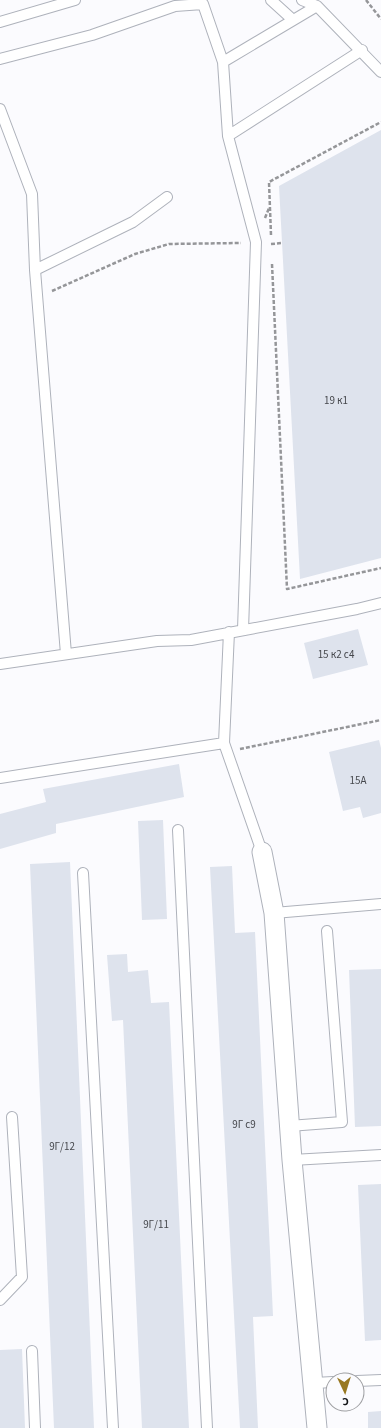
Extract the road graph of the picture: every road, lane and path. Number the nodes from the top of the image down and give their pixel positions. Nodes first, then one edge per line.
1 (75, 0) edge
2 (271, 0) edge
3 (302, 0) edge
4 (366, 0) edge
5 (317, 6) junction
6 (381, 19) edge
7 (294, 20) junction
8 (0, 22) edge
9 (362, 50) junction
10 (0, 60) edge
11 (223, 62) junction
12 (381, 72) edge
13 (0, 109) edge
14 (381, 122) edge
15 (228, 136) junction
16 (167, 197) dead end
17 (270, 205) junction
18 (256, 242) junction
19 (282, 243) dead end
20 (271, 244) junction
21 (272, 251) dead end
22 (272, 259) dead end
23 (35, 270) junction
24 (37, 297) junction
25 (381, 568) edge
26 (381, 603) edge
27 (243, 630) junction
28 (229, 632) junction
29 (66, 654) junction
30 (0, 664) edge
31 (381, 720) edge
32 (226, 747) junction
33 (0, 778) edge
34 (178, 830) dead end
35 (262, 852) joint
36 (83, 873) dead end
37 (381, 904) edge
38 (274, 913) junction
39 (327, 931) dead end
40 (12, 1117) dead end
41 (289, 1126) junction
42 (381, 1155) edge
43 (292, 1160) junction
44 (0, 1300) edge
45 (32, 1351) dead end
46 (381, 1380) edge
47 (365, 1381) edge
48 (325, 1382) edge
49 (314, 1383) junction
50 (35, 1428) edge
51 (113, 1428) edge
52 (207, 1428) edge
53 (317, 1428) edge

1 - 8 lane
2 - 7 lane
3 - 5 lane
4 - 6 path
5 - 7 lane
5 - 9 lane
7 - 11 lane
9 - 12 lane
9 - 15 lane
10 - 11 lane
11 - 15 lane
13 - 23 lane
14 - 17 path
15 - 18 lane
16 - 23 lane
17 - 18 path
17 - 20 path
18 - 24 path
18 - 27 lane
19 - 20 path
20 - 21 path
22 - 25 path
23 - 24 lane
24 - 29 lane
26 - 27 lane
27 - 28 lane
28 - 29 lane
28 - 32 lane
29 - 30 lane
31 - 32 path
32 - 33 lane
32 - 35 lane
34 - 52 lane
35 - 38 street
36 - 51 lane
37 - 38 lane
38 - 41 street
39 - 41 lane
40 - 44 lane
41 - 43 street
42 - 43 lane
43 - 49 street
45 - 50 lane
46 - 47 lane
48 - 49 lane
49 - 53 street

